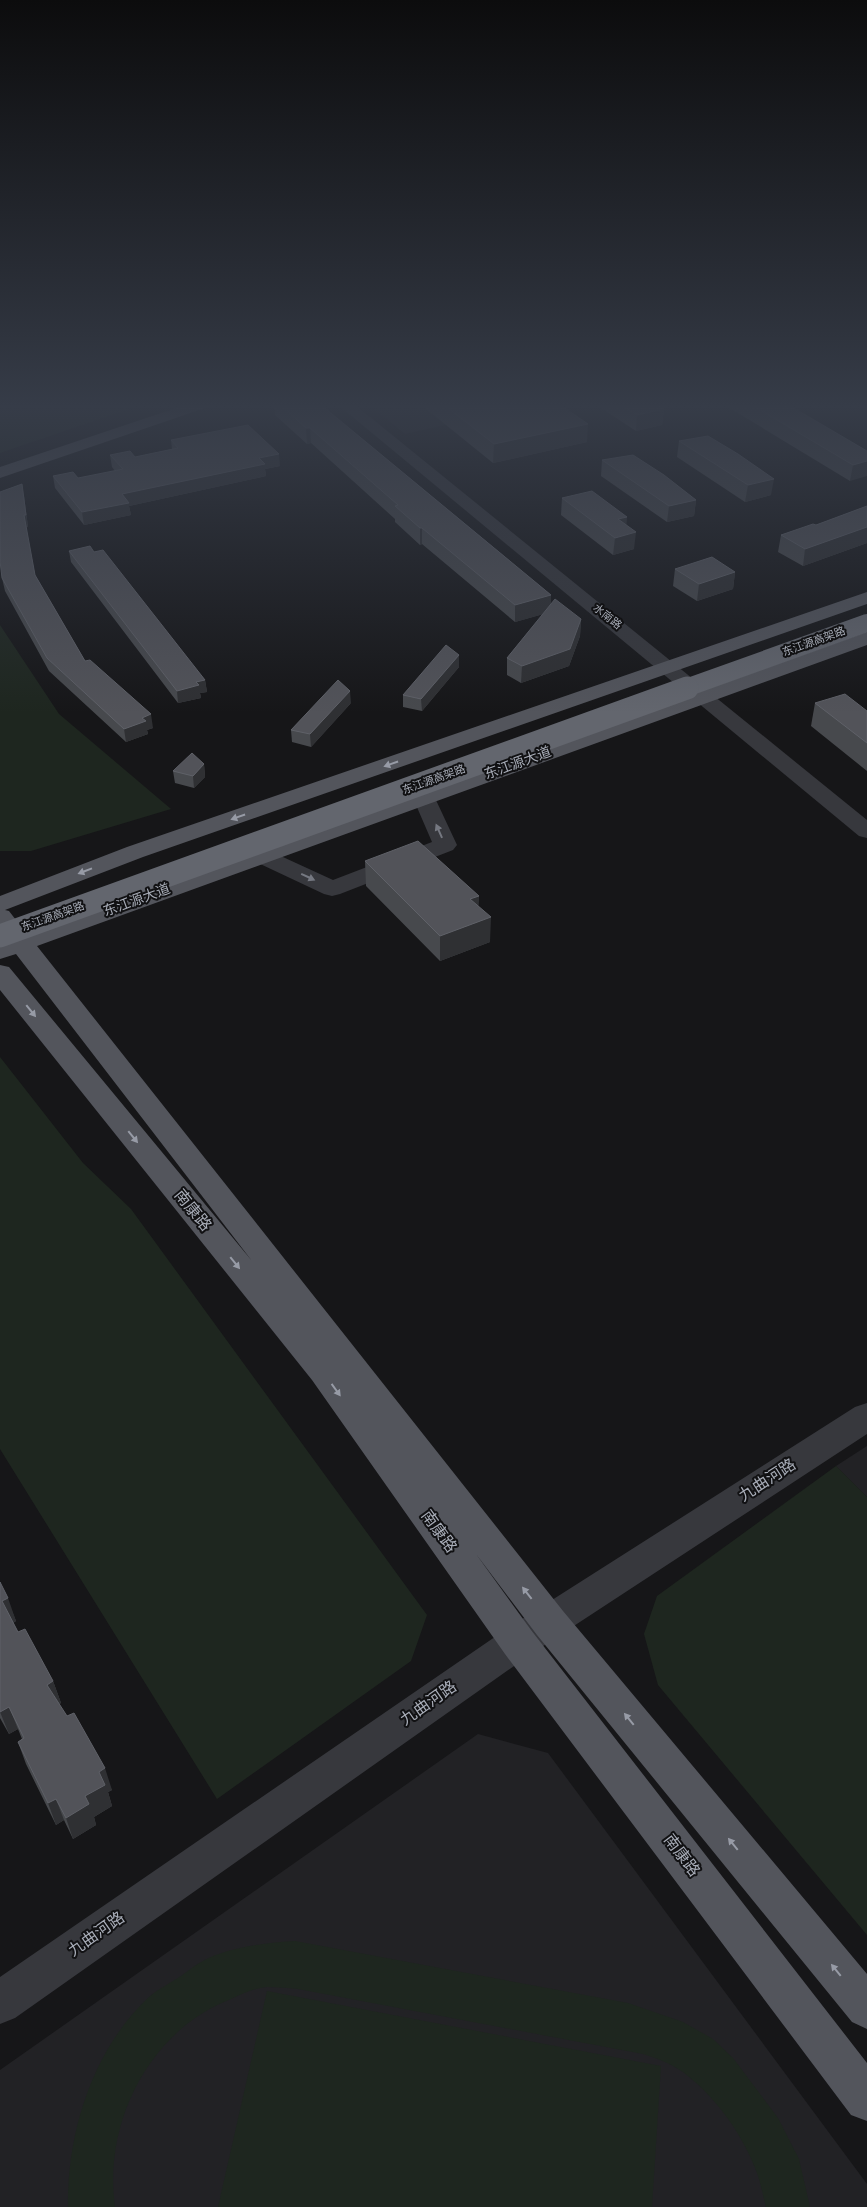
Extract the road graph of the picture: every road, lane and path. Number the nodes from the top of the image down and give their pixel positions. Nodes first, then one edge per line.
1 (472, 507) edge
2 (867, 598) edge
3 (867, 609) edge
4 (867, 623) edge
5 (867, 638) edge
6 (670, 668) junction
7 (703, 696) junction
8 (424, 798) junction
9 (867, 831) edge
10 (264, 857) junction
11 (0, 904) edge
12 (0, 916) edge
13 (5, 938) edge
14 (0, 973) edge
15 (867, 1417) edge
16 (550, 1622) junction
17 (518, 1642) junction
18 (0, 2003) edge
19 (867, 2007) edge
20 (867, 2099) edge

1 - 6 street, 水南路
2 - 6 main road
3 - 13 highway, 东江源高架路
4 - 13 highway, 东江源高架路, bridge
5 - 7 main road, 东江源大道
6 - 7 street, 水南路
6 -> 11 main road
7 - 8 main road, 东江源大道
7 - 9 street, 水南路
8 - 10 main road, 东江源大道
10 -> 8 street
10 - 13 main road, 东江源大道
12 - 13 main road, 南康路
16 -> 13 main road, 南康路
14 -> 17 main road, 南康路
15 - 16 street, 九曲河路
16 - 17 street, 九曲河路
19 -> 16 main road, 南康路
17 - 18 street, 九曲河路
17 - 20 main road, 南康路

